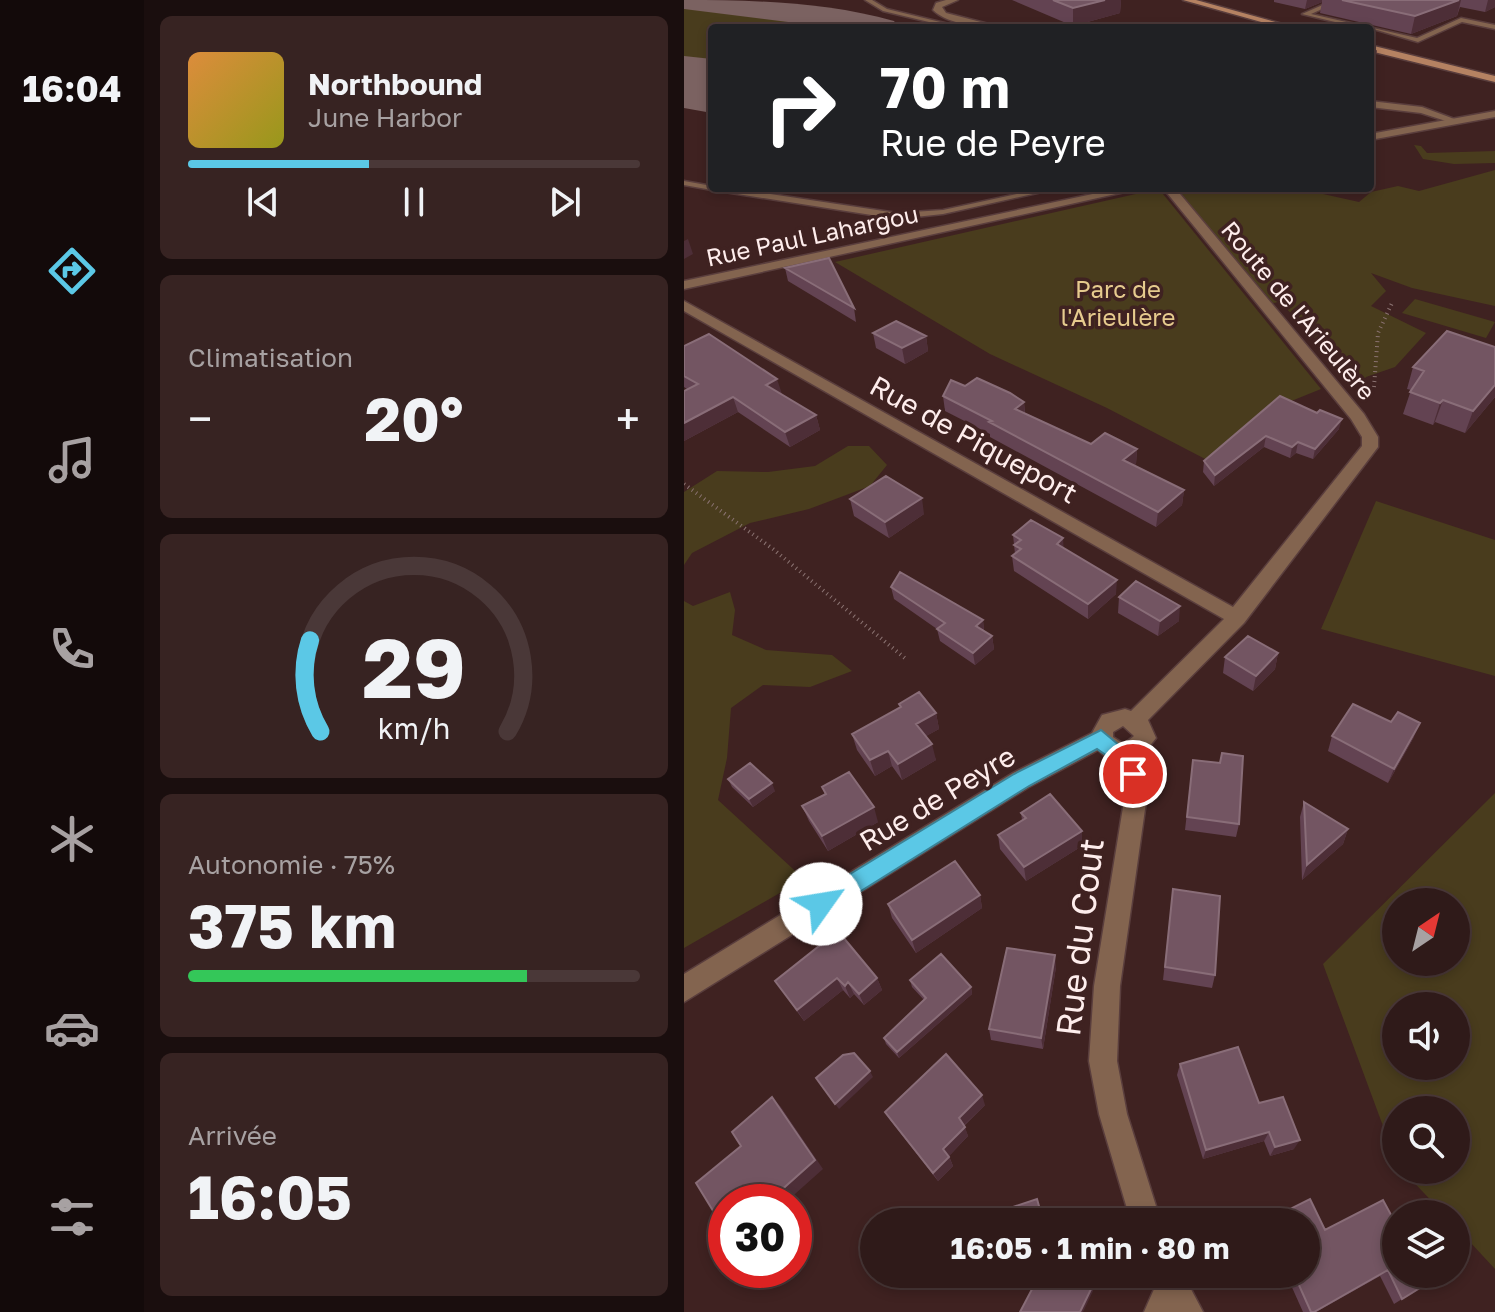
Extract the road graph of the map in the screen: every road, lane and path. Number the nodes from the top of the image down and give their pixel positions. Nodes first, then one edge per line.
1 (868, 0) edge
2 (954, 0) edge
3 (1187, 0) edge
4 (1314, 0) edge
5 (1339, 0) edge
6 (1330, 4) junction
7 (1457, 11) edge
8 (945, 24) edge
9 (982, 24) edge
10 (1278, 24) edge
11 (1351, 24) edge
12 (1495, 26) edge
13 (1374, 29) edge
14 (1374, 49) edge
15 (1495, 79) edge
16 (1374, 104) edge
17 (1495, 114) edge
18 (1446, 121) junction
19 (1374, 136) edge
20 (684, 183) edge
21 (708, 187) edge
22 (739, 192) edge
23 (1037, 192) edge
24 (1118, 192) edge
25 (1172, 192) edge
26 (684, 285) edge
27 (1392, 303) dead end
28 (684, 305) edge
29 (1374, 387) dead end
30 (684, 484) edge
31 (1237, 618) junction
32 (906, 659) dead end
33 (1135, 720) junction
34 (1101, 738) junction
35 (1129, 753) junction
36 (684, 989) edge
37 (1142, 1208) edge

1 - 8 lane
2 - 9 street
3 - 10 main road
4 - 6 lane
5 - 6 lane
6 - 11 lane
7 - 12 lane
12 - 13 lane
14 - 15 main road
16 - 18 street
17 - 18 street
18 - 19 street
20 - 21 lane
22 - 23 lane
24 - 26 street, Rue Paul Lahargou
25 - 31 street, Route de l'Arieulère
27 - 29 path
28 - 31 street, Rue de Piqueport
30 - 32 path
31 - 33 street, Rue de Peyre
33 - 34 street, Rue de Peyre
33 - 35 street
34 - 35 street
34 - 36 street, Rue de Peyre
35 - 37 street, Rue du Cout

